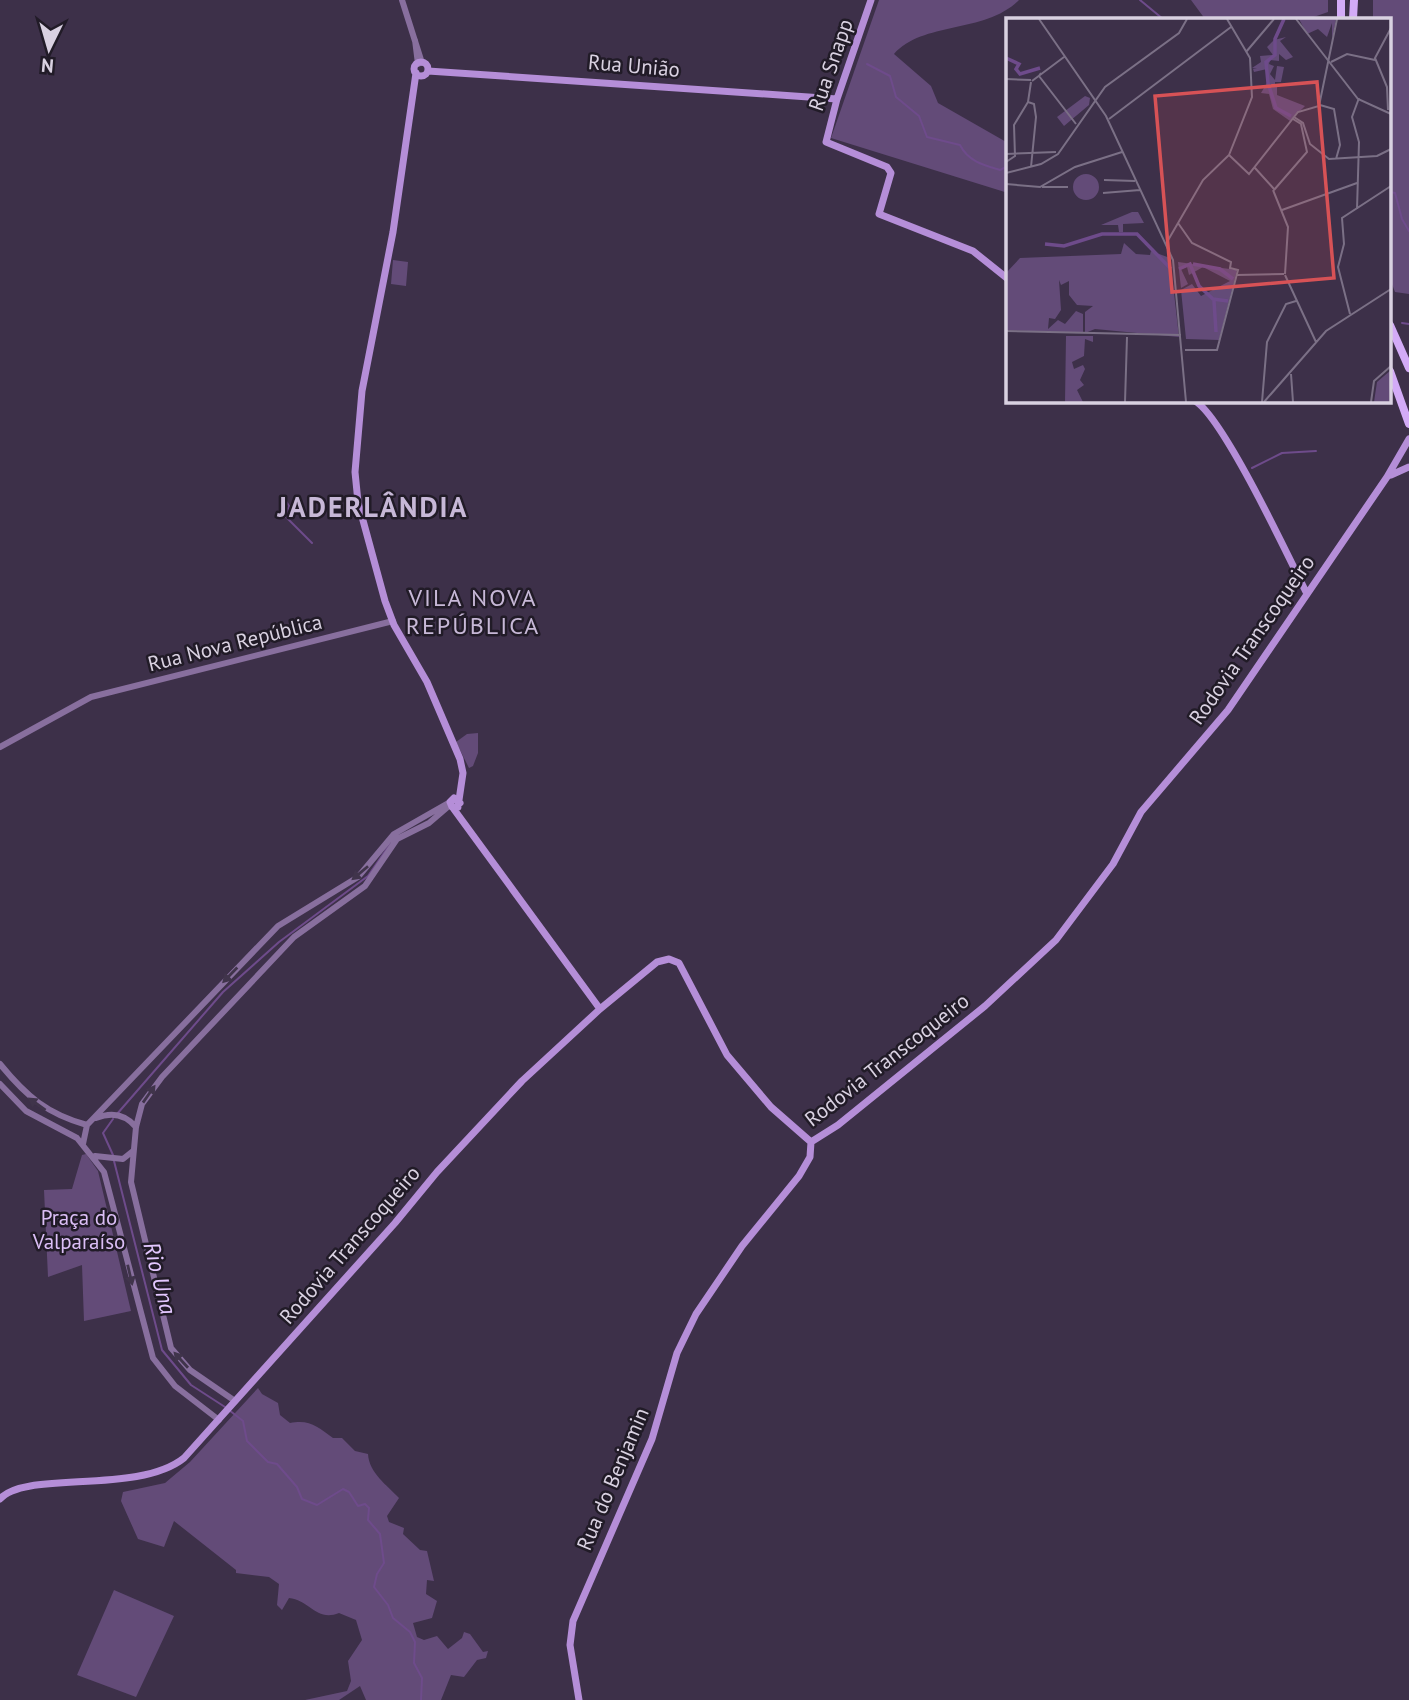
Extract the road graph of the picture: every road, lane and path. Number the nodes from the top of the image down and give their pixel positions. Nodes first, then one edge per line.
1 (402, 0) edge
2 (871, 0) edge
3 (1341, 0) edge
4 (1354, 0) edge
5 (1341, 18) edge
6 (1353, 18) edge
7 (419, 66) junction
8 (428, 71) junction
9 (837, 99) junction
10 (1006, 277) edge
11 (1392, 330) edge
12 (1409, 368) edge
13 (1392, 377) edge
14 (1196, 402) edge
15 (1409, 424) edge
16 (1409, 439) edge
17 (1409, 467) edge
18 (1387, 477) junction
19 (1306, 592) junction
20 (393, 621) junction
21 (0, 747) edge
22 (454, 803) junction
23 (600, 1009) junction
24 (0, 1064) edge
25 (0, 1084) edge
26 (94, 1118) junction
27 (84, 1124) junction
28 (136, 1127) junction
29 (77, 1138) junction
30 (811, 1142) junction
31 (83, 1144) junction
32 (134, 1150) junction
33 (93, 1156) junction
34 (233, 1403) junction
35 (220, 1419) junction
36 (0, 1499) edge
37 (579, 1700) edge

1 - 7 street
2 - 9 main road, Rua Snapp
3 - 5 main road
4 - 6 main road
7 - 8 main road
7 - 8 main road, Rua União
7 - 20 main road
8 - 9 main road, Rua União
9 - 10 main road, Rua Snapp
11 - 12 main road
13 - 15 main road
14 - 19 main road
16 - 18 main road, Rodovia Transcoqueiro
17 - 18 main road
18 - 19 main road, Rodovia Transcoqueiro
19 - 30 main road, Rodovia Transcoqueiro
20 - 21 street, Rua Nova República
20 - 22 main road
22 - 23 main road
22 -> 26 street
28 -> 22 street
23 - 30 main road, Rodovia Transcoqueiro
23 - 34 main road, Rodovia Transcoqueiro
27 -> 24 street
25 - 29 street
26 - 27 street
26 - 28 street
27 - 29 street
27 - 31 street
28 - 32 street
29 - 31 street
30 - 37 main road, Rua do Benjamin
31 - 33 street
32 - 33 street
34 -> 32 street
33 -> 35 street
34 - 35 main road, Rodovia Transcoqueiro
35 - 36 main road, Rodovia Transcoqueiro

